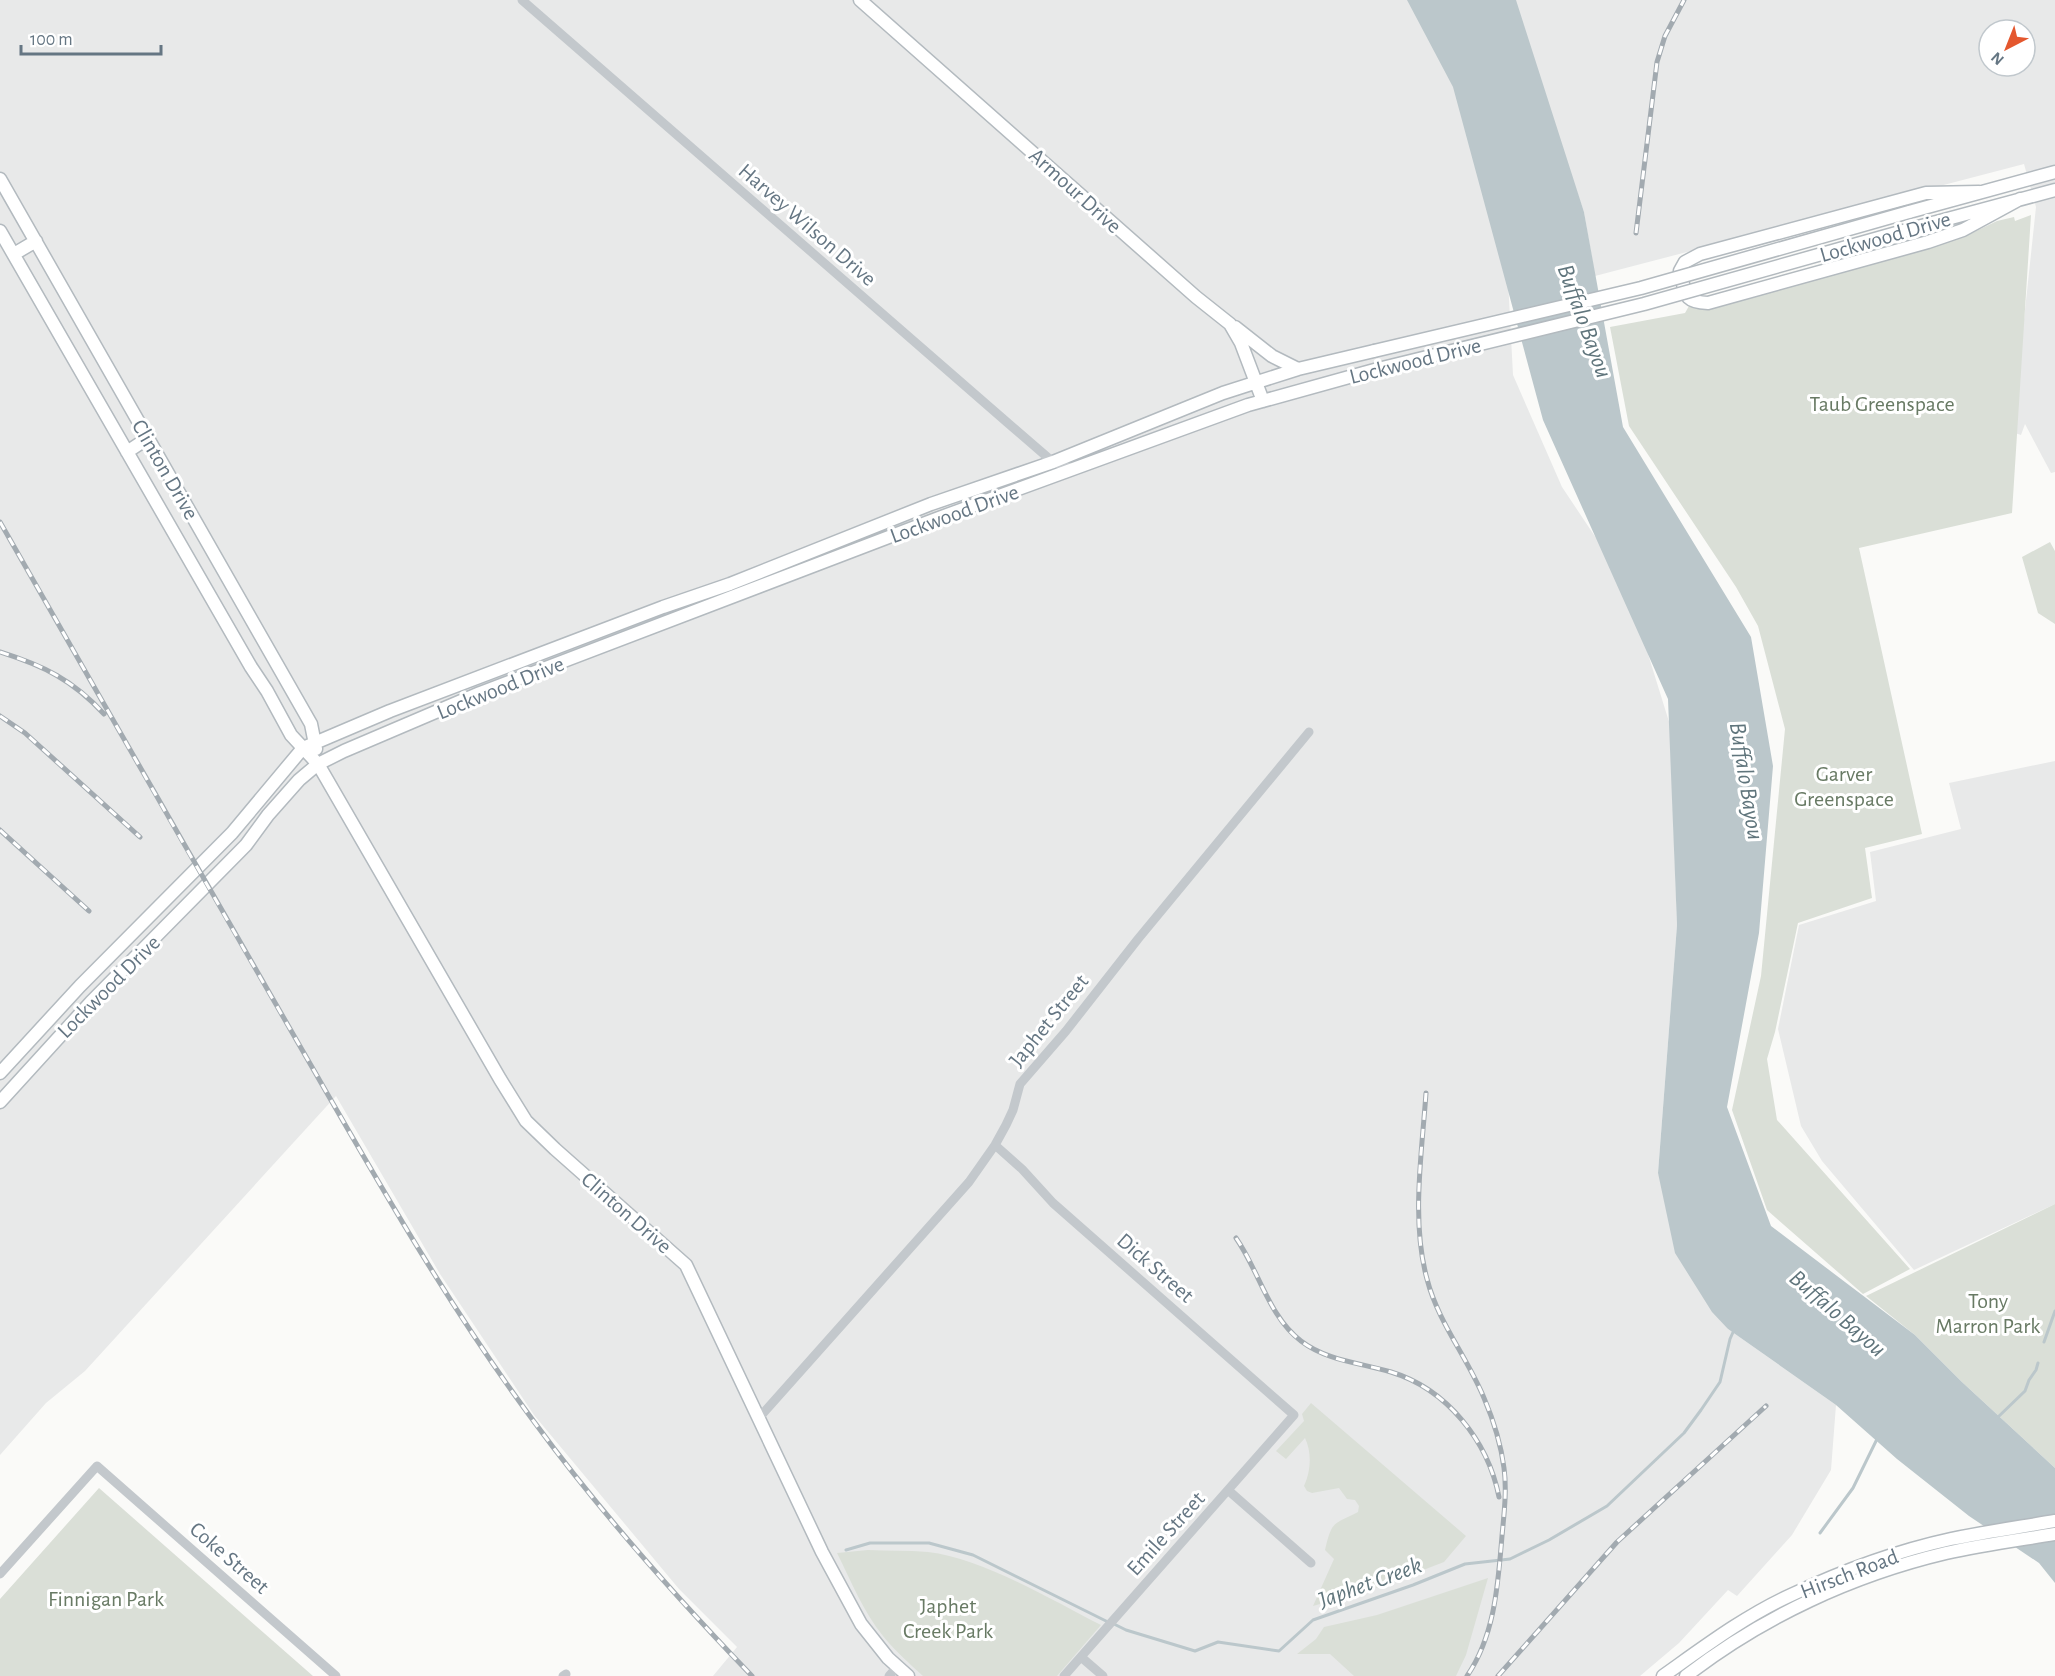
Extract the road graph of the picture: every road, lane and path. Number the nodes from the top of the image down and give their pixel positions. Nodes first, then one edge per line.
1 (522, 0) edge
2 (860, 0) edge
3 (535, 4) edge
4 (2055, 172) edge
5 (2033, 177) junction
6 (0, 179) edge
7 (2055, 190) edge
8 (1979, 192) junction
9 (2038, 195) junction
10 (2020, 199) junction
11 (0, 231) edge
12 (36, 241) junction
13 (14, 254) junction
14 (1230, 324) junction
15 (1298, 369) junction
16 (1257, 382) junction
17 (1263, 400) junction
18 (148, 438) junction
19 (127, 453) junction
20 (1053, 462) junction
21 (1073, 469) junction
22 (931, 504) junction
23 (936, 519) junction
24 (834, 550) junction
25 (545, 652) junction
26 (551, 665) junction
27 (505, 667) junction
28 (511, 681) junction
29 (441, 692) junction
30 (447, 707) junction
31 (1309, 732) dead end
32 (309, 745) junction
33 (318, 764) junction
34 (0, 1073) edge
35 (0, 1102) edge
36 (995, 1145) junction
37 (1294, 1415) joint
38 (758, 1419) junction
39 (1229, 1491) junction
40 (2055, 1521) edge
41 (2055, 1534) edge
42 (1311, 1563) dead end
43 (1886, 1564) junction
44 (0, 1574) edge
45 (1084, 1654) junction
46 (893, 1671) edge
47 (336, 1676) edge
48 (908, 1676) edge
49 (1064, 1676) edge
50 (1103, 1676) edge
51 (1663, 1676) edge
52 (1686, 1676) edge

1 - 3 street, Harvey Wilson Drive
2 - 14 main road, Armour Drive
3 - 20 street, Harvey Wilson Drive
4 - 5 main road, Lockwood Drive
5 - 8 main road, Lockwood Drive
5 - 9 main road
6 - 12 main road, Clinton Drive
7 - 9 main road, Lockwood Drive
8 - 10 main road
8 - 15 main road, Lockwood Drive, bridge
9 - 10 main road, Lockwood Drive
10 - 17 main road, Lockwood Drive, bridge
11 - 13 main road, Clinton Drive
12 - 13 main road
12 - 18 main road, Clinton Drive
13 - 19 main road, Clinton Drive
14 - 15 main road
14 - 16 main road, Armour Drive
15 - 16 main road, Lockwood Drive
16 - 17 main road, Armour Drive
16 - 20 main road, Lockwood Drive
17 - 21 main road, Lockwood Drive
18 - 19 main road
18 - 32 main road, Clinton Drive
19 - 32 main road, Clinton Drive
20 - 21 street, Harvey Wilson Drive
20 - 22 main road, Lockwood Drive
21 - 23 main road, Lockwood Drive
22 - 23 main road
22 - 24 main road, Lockwood Drive
23 - 24 main road, Lockwood Drive
24 - 25 main road, Lockwood Drive
24 - 26 main road, Lockwood Drive
25 - 26 main road
25 - 27 main road, Lockwood Drive
26 - 28 main road, Lockwood Drive
27 - 28 main road
27 - 29 main road, Lockwood Drive
28 - 30 main road, Lockwood Drive
29 - 30 main road
29 - 32 main road, Lockwood Drive
30 - 33 main road, Lockwood Drive
31 - 36 street, Japhet Street
32 - 33 main road, Clinton Drive
32 - 34 main road, Lockwood Drive
33 - 35 main road, Lockwood Drive
33 - 38 main road, Clinton Drive
36 - 37 street, Dick Street
36 - 38 street, Japhet Street
37 - 39 street, Emile Street
38 - 46 main road, Clinton Drive
39 - 42 street
39 - 45 street, Emile Street
40 - 43 main road, Hirsch Road
41 - 43 main road, Hirsch Road
43 - 51 main road, Hirsch Road
43 - 52 main road, Hirsch Road
44 - 47 street, Coke Street
45 - 49 street, Emile Street
45 - 50 street
46 - 48 main road, Clinton Drive

